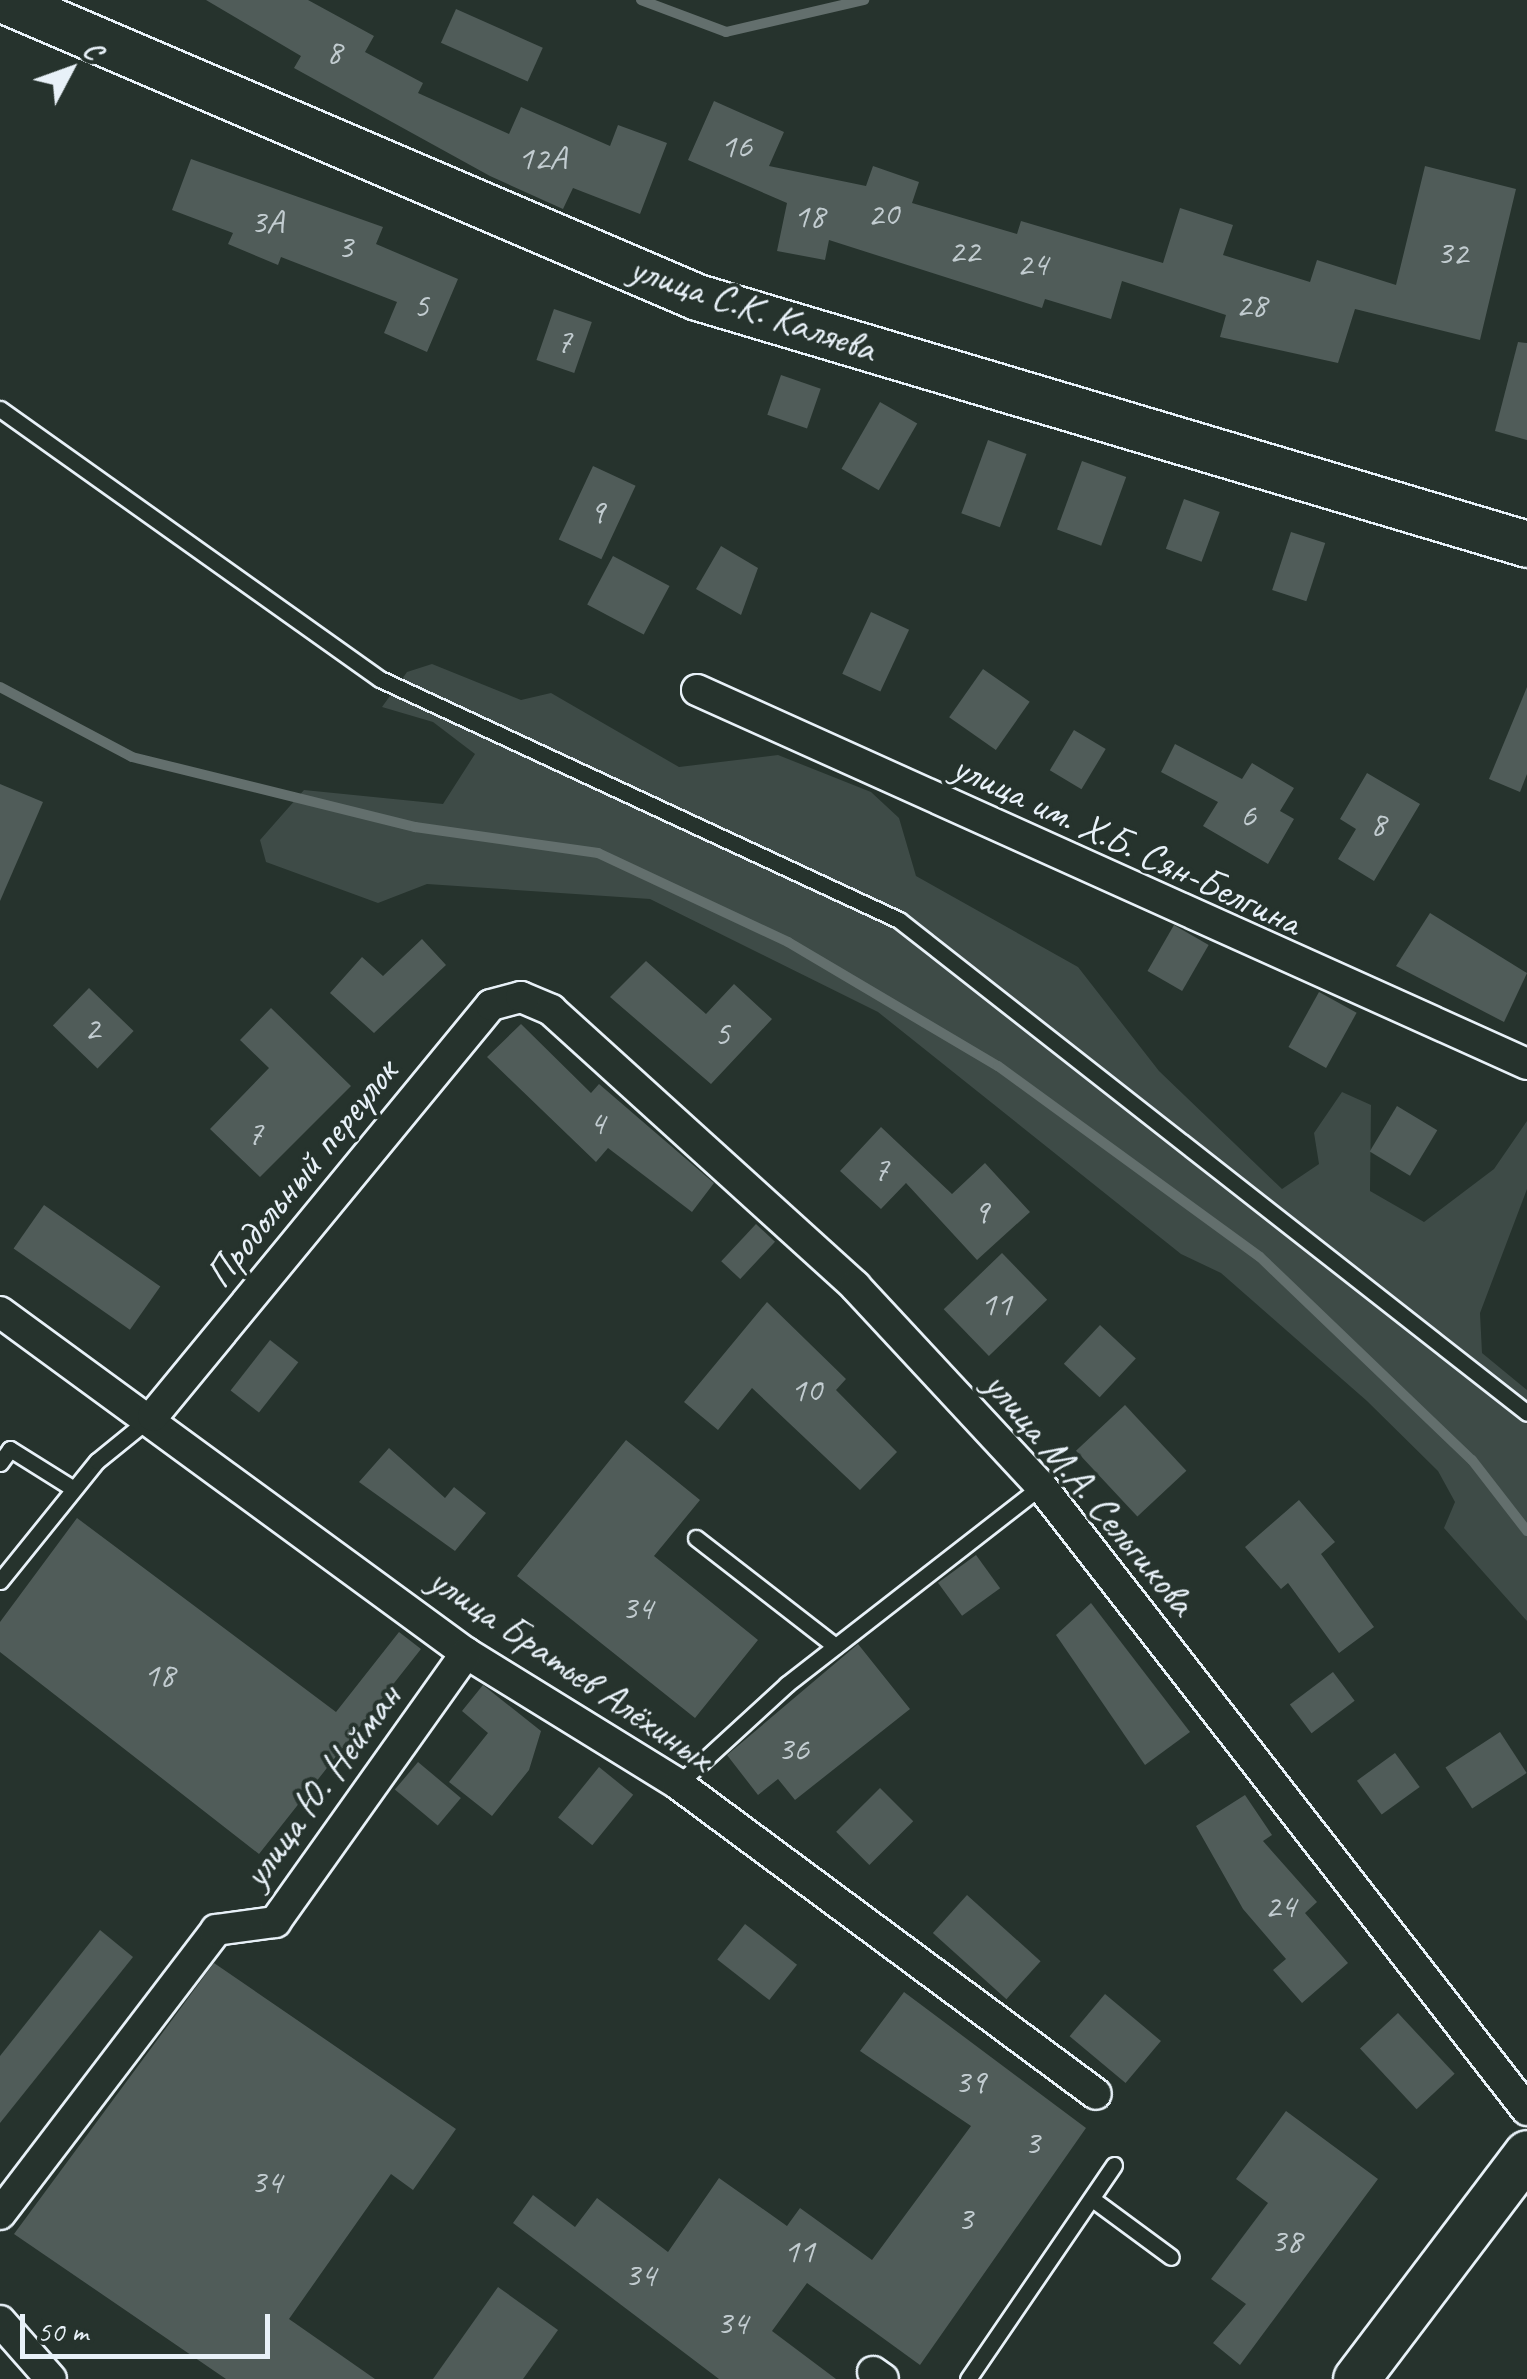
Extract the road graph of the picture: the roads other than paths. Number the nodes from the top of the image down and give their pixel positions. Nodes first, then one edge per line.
1 (4, 0) edge
2 (0, 409) edge
3 (1527, 544) edge
4 (696, 690) dead end
5 (521, 997) joint
6 (1527, 1064) edge
7 (0, 1312) edge
8 (1527, 1412) edge
9 (153, 1416) junction
10 (0, 1463) edge
11 (1041, 1486) junction
12 (74, 1489) junction
13 (696, 1538) dead end
14 (0, 1581) edge
15 (836, 1646) junction
16 (466, 1653) junction
17 (678, 1784) junction
18 (1096, 2094) dead end
19 (1527, 2110) edge
20 (1527, 2153) edge
21 (1114, 2165) dead end
22 (1095, 2201) junction
23 (0, 2214) edge
24 (1172, 2257) dead end
25 (0, 2320) edge
26 (51, 2379) edge
27 (968, 2379) edge
28 (1356, 2379) edge

1 - 3 street, улица С.К. Каляева
2 - 8 lane
4 - 6 street, улица им. Х.Б. Сян-Белгина
5 - 9 street, Продольный переулок
5 - 11 street, улица М.А. Сельгикова
7 - 9 street, улица Братьев Алёхиных
9 - 12 lane
9 - 16 street, улица Братьев Алёхиных
10 - 12 lane
11 - 15 lane
11 - 19 street, улица М.А. Сельгикова
12 - 14 lane
13 - 15 lane
15 - 17 lane
16 - 17 street, улица Братьев Алёхиных
16 - 23 street, улица Ю. Нейман
17 - 18 street, улица Братьев Алёхиных
20 - 28 street
21 - 22 lane
22 - 24 lane
22 - 27 lane
25 - 26 street

